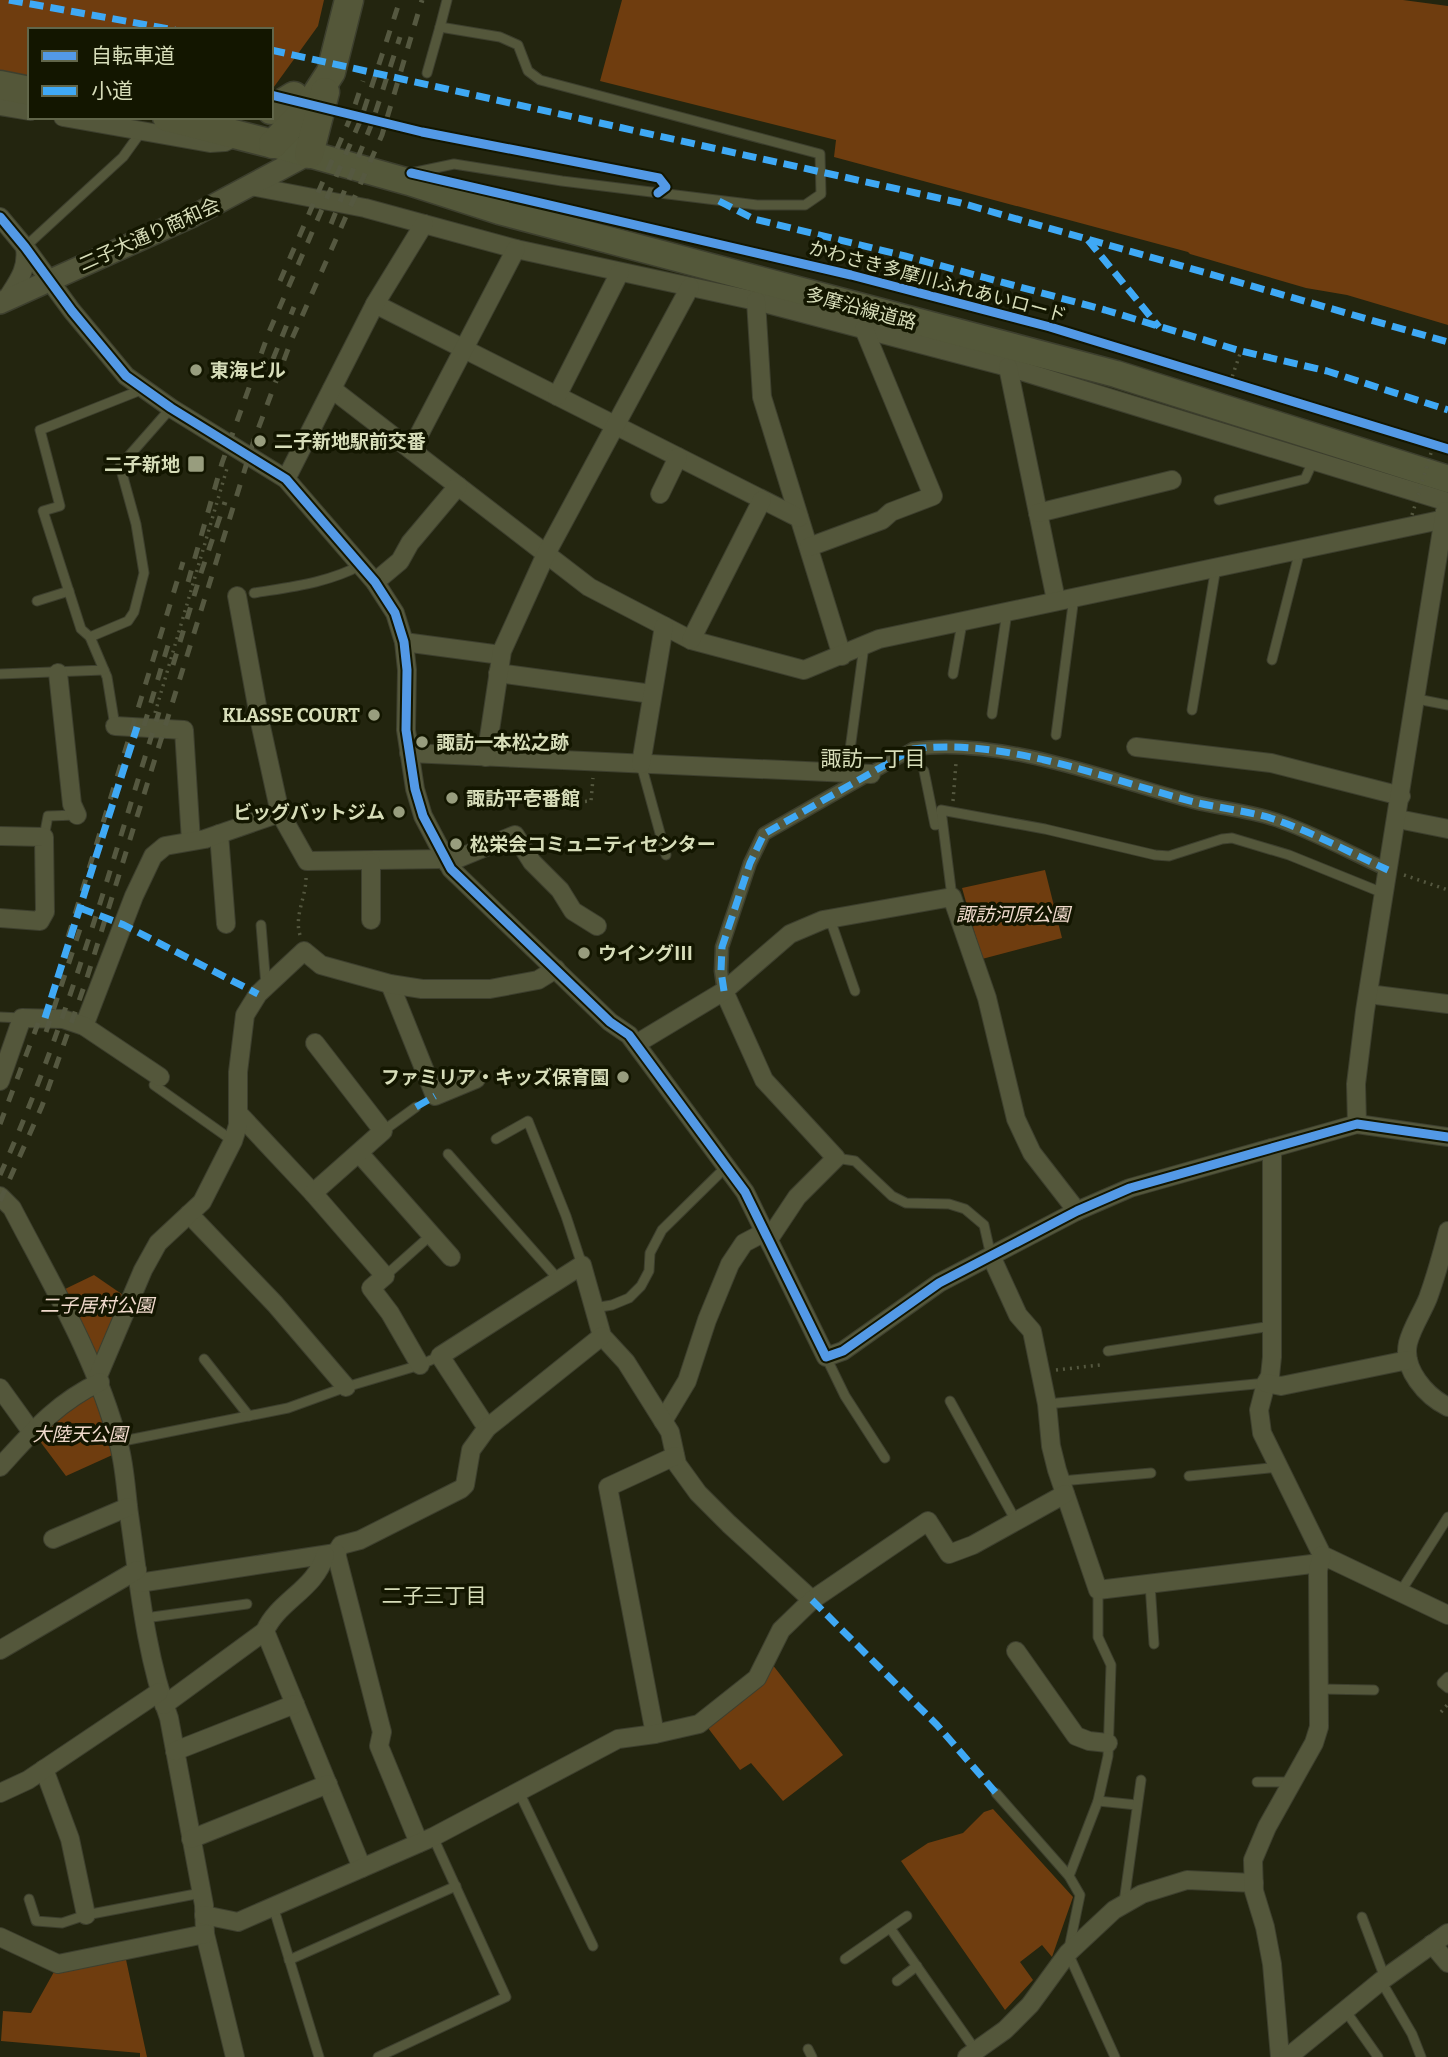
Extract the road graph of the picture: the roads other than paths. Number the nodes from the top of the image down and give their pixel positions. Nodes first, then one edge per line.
1 (349, 0) edge
2 (447, 0) edge
3 (440, 27) junction
4 (341, 33) junction
5 (427, 73) dead end
6 (0, 85) edge
7 (28, 91) edge
8 (0, 106) edge
9 (28, 111) edge
10 (74, 119) edge
11 (176, 119) edge
12 (289, 120) edge
13 (247, 126) edge
14 (141, 132) junction
15 (309, 154) junction
16 (409, 182) junction
17 (256, 184) junction
18 (0, 217) edge
19 (424, 224) junction
20 (25, 247) junction
21 (516, 249) junction
22 (620, 272) junction
23 (49, 279) junction
24 (690, 287) junction
25 (4, 300) edge
26 (756, 301) junction
27 (375, 304) junction
28 (864, 329) junction
29 (464, 349) junction
30 (1008, 367) junction
31 (143, 387) junction
32 (332, 388) junction
33 (557, 396) junction
34 (171, 408) junction
35 (616, 426) junction
36 (411, 450) junction
37 (678, 457) junction
38 (1314, 459) junction
39 (286, 478) junction
40 (1172, 480) dead end
41 (458, 486) junction
42 (660, 494) dead end
43 (762, 500) junction
44 (1219, 500) dead end
45 (1447, 500) edge
46 (1038, 513) junction
47 (799, 518) junction
48 (808, 547) junction
49 (1300, 550) junction
50 (546, 554) junction
51 (361, 565) junction
52 (1216, 567) junction
53 (375, 582) junction
54 (69, 590) junction
55 (245, 594) joint
56 (1074, 597) junction
57 (1056, 600) junction
58 (37, 601) dead end
59 (1007, 612) junction
60 (962, 623) junction
61 (664, 626) junction
62 (90, 637) junction
63 (691, 640) junction
64 (404, 642) junction
65 (864, 646) junction
66 (842, 656) junction
67 (1272, 660) dead end
68 (500, 664) junction
69 (104, 670) junction
70 (58, 673) junction
71 (0, 674) edge
72 (953, 674) dead end
73 (652, 694) junction
74 (1417, 699) junction
75 (1448, 705) edge
76 (1192, 710) dead end
77 (992, 714) dead end
78 (115, 726) joint
79 (1056, 735) dead end
80 (1136, 747) dead end
81 (408, 753) junction
82 (486, 757) junction
83 (640, 764) junction
84 (924, 771) dead end
85 (847, 772) junction
86 (871, 774) junction
87 (1401, 796) junction
88 (280, 813) junction
89 (77, 815) joint
90 (1398, 819) junction
91 (942, 824) junction
92 (1448, 829) edge
93 (219, 834) junction
94 (0, 836) edge
95 (44, 837) junction
96 (191, 841) junction
97 (666, 855) dead end
98 (446, 861) junction
99 (371, 862) junction
100 (1388, 870) junction
101 (1383, 893) junction
102 (952, 897) junction
103 (0, 918) edge
104 (830, 919) junction
105 (371, 920) dead end
106 (226, 924) dead end
107 (261, 925) dead end
108 (597, 926) dead end
109 (556, 969) junction
110 (390, 984) junction
111 (266, 988) junction
112 (724, 991) junction
113 (855, 991) dead end
114 (1368, 994) junction
115 (1448, 1004) edge
116 (0, 1017) edge
117 (22, 1018) junction
118 (84, 1026) junction
119 (315, 1043) dead end
120 (636, 1044) junction
121 (160, 1077) joint
122 (476, 1079) dead end
123 (0, 1081) edge
124 (416, 1107) dead end
125 (238, 1113) junction
126 (1357, 1124) junction
127 (383, 1131) junction
128 (1448, 1137) edge
129 (496, 1139) dead end
130 (233, 1141) junction
131 (1272, 1148) junction
132 (359, 1153) junction
133 (448, 1154) dead end
134 (836, 1158) junction
135 (726, 1167) junction
136 (313, 1193) junction
137 (0, 1196) edge
138 (1077, 1211) junction
139 (189, 1214) junction
140 (1448, 1231) edge
141 (431, 1235) junction
142 (767, 1236) junction
143 (991, 1256) junction
144 (451, 1257) dead end
145 (582, 1265) junction
146 (385, 1276) junction
147 (559, 1280) junction
148 (594, 1308) junction
149 (1272, 1326) junction
150 (602, 1336) junction
151 (1108, 1351) road end
152 (440, 1356) junction
153 (826, 1357) junction
154 (204, 1359) dead end
155 (1408, 1360) junction
156 (420, 1365) junction
157 (99, 1379) junction
158 (1266, 1383) junction
159 (345, 1387) junction
160 (0, 1388) edge
161 (950, 1401) dead end
162 (1048, 1404) junction
163 (1448, 1407) edge
164 (249, 1416) junction
165 (663, 1422) junction
166 (487, 1428) junction
167 (31, 1431) junction
168 (118, 1442) junction
169 (675, 1456) junction
170 (885, 1458) dead end
171 (0, 1467) edge
172 (1279, 1467) junction
173 (1151, 1473) dead end
174 (1189, 1476) dead end
175 (1063, 1487) junction
176 (128, 1507) junction
177 (1448, 1517) edge
178 (1016, 1521) junction
179 (53, 1539) dead end
180 (331, 1554) junction
181 (1321, 1559) junction
182 (138, 1577) junction
183 (1150, 1584) junction
184 (1098, 1590) junction
185 (1401, 1591) junction
186 (813, 1600) junction
187 (247, 1604) dead end
188 (1448, 1615) edge
189 (145, 1618) junction
190 (265, 1632) junction
191 (1154, 1644) dead end
192 (0, 1650) edge
193 (1016, 1651) dead end
194 (1448, 1677) edge
195 (1448, 1688) edge
196 (1320, 1689) junction
197 (1374, 1690) dead end
198 (162, 1699) junction
199 (295, 1703) junction
200 (655, 1734) junction
201 (1108, 1743) junction
202 (175, 1751) junction
203 (44, 1769) junction
204 (1140, 1780) dead end
205 (1257, 1782) dead end
206 (1292, 1782) junction
207 (328, 1784) junction
208 (3, 1785) edge
209 (519, 1792) junction
210 (996, 1793) dead end
211 (1098, 1801) junction
212 (1137, 1805) junction
213 (191, 1839) junction
214 (426, 1840) junction
215 (362, 1868) junction
216 (1069, 1876) junction
217 (1254, 1883) junction
218 (456, 1886) junction
219 (201, 1893) junction
220 (29, 1899) dead end
221 (1124, 1904) junction
222 (273, 1906) junction
223 (86, 1915) junction
224 (204, 1915) junction
225 (908, 1916) dead end
226 (1362, 1917) dead end
227 (890, 1928) junction
228 (1448, 1933) edge
229 (205, 1934) junction
230 (0, 1937) edge
231 (1432, 1944) junction
232 (593, 1946) dead end
233 (1068, 1953) junction
234 (845, 1959) dead end
235 (289, 1960) junction
236 (1448, 1963) edge
237 (917, 1966) junction
238 (897, 1980) dead end
239 (1383, 1980) junction
240 (1345, 2010) junction
241 (972, 2054) edge
242 (234, 2057) edge
243 (318, 2057) edge
244 (378, 2057) edge
245 (1115, 2057) edge
246 (1280, 2057) edge
247 (1288, 2057) edge
248 (1378, 2057) edge
249 (1421, 2057) edge

1 - 4 highway
2 - 3 lane
3 - 5 lane
3 - 16 lane
4 - 12 highway
4 - 12 highway
6 - 7 highway
8 - 9 street
10 - 14 street
11 - 13 highway
12 - 13 highway
12 - 15 highway
12 - 15 main road, 多摩沿線道路
12 - 17 street
13 - 14 street
14 - 20 lane
15 - 16 main road, 多摩沿線道路
15 - 17 street, 二子大通り商和会
16 - 45 main road, 多摩沿線道路
17 - 19 street
17 - 23 street, 二子大通り商和会
18 - 20 street
19 - 21 street
19 - 27 street
20 - 23 street
20 - 25 street
21 - 22 street
21 - 29 street
22 - 24 street
22 - 33 street
23 - 25 street, 二子大通り商和会
23 - 31 street
24 - 26 street
24 - 35 street
26 - 28 street
26 - 47 street
27 - 29 street
27 - 32 street
28 - 30 street
28 - 48 street
29 - 33 street
29 - 36 street
30 - 38 street
30 - 46 street
31 - 34 street
31 - 54 lane
32 - 36 street
32 - 39 street
33 - 35 street
34 - 39 street
34 - 62 lane
35 - 37 street
35 - 50 street
36 - 41 street
37 - 42 street
37 - 43 street
38 - 44 lane
38 - 45 street
39 - 51 street
40 - 46 street
41 - 50 street
41 - 53 street
43 - 47 street
43 - 63 street
45 - 49 street
45 - 74 street
46 - 57 street
47 - 48 street
48 - 66 street
49 - 52 street
49 - 67 lane
50 - 61 street
50 - 68 street
51 - 53 street
51 - 55 lane
52 - 56 street
52 - 76 lane
53 - 64 street
54 - 58 lane
54 - 62 lane
55 - 88 street
56 - 57 street
56 - 79 lane
57 - 59 street
59 - 60 street
59 - 77 lane
60 - 65 street
60 - 72 lane
61 - 63 street
61 - 73 street
62 - 69 lane
63 - 66 street
64 - 68 street
64 - 81 street
65 - 66 street
65 - 85 lane
68 - 73 street
68 - 82 street
69 - 70 lane
69 - 78 lane
70 - 71 lane
70 - 89 street
73 - 83 street
74 - 75 lane
74 - 87 street
78 - 96 street
80 - 87 street
81 - 82 street
81 - 98 street
82 - 83 street
83 - 85 street
83 - 97 lane
84 - 91 lane
85 - 86 street
86 - 100 street
86 - 112 street
87 - 90 street
88 - 93 street
88 - 99 street
89 - 95 lane
90 - 92 street
90 - 100 street
91 - 101 lane
91 - 102 lane
93 - 96 street
93 - 106 street
94 - 95 street
95 - 103 street
96 - 118 street
98 - 99 street
98 - 108 street
98 - 109 street
99 - 105 street
100 - 101 street
101 - 114 street
102 - 104 street
102 - 138 street
104 - 112 street
104 - 113 lane
107 - 111 lane
109 - 110 street
109 - 120 street
110 - 111 street
110 - 122 street
111 - 125 street
112 - 120 street
112 - 134 street
114 - 115 street
114 - 126 street
116 - 117 lane
117 - 118 street
117 - 123 street
118 - 121 street
119 - 127 street
120 - 135 street
121 - 130 lane
124 - 127 lane
125 - 130 street
125 - 136 street
126 - 128 street
126 - 131 street
127 - 132 street
129 - 145 lane
130 - 139 street
131 - 138 street
131 - 149 street
132 - 136 street
132 - 141 street
133 - 147 lane
134 - 142 street
134 - 143 lane
135 - 142 street
135 - 148 lane
136 - 146 street
137 - 157 street
138 - 143 street
139 - 157 street
139 - 159 street
140 - 155 street
141 - 144 street
141 - 146 lane
142 - 153 street
142 - 165 street
143 - 153 street
143 - 162 street
145 - 147 street
145 - 148 street
146 - 156 street
147 - 152 street
148 - 150 street
149 - 151 lane
149 - 158 street
150 - 165 street
150 - 166 street
152 - 156 lane
152 - 166 street
153 - 170 lane
154 - 164 lane
155 - 158 street
155 - 163 street
156 - 159 lane
157 - 167 street
157 - 168 street
158 - 162 lane
158 - 172 street
159 - 164 lane
160 - 167 street
161 - 178 lane
162 - 175 street
164 - 168 lane
165 - 169 street
166 - 180 street
167 - 171 street
168 - 176 street
169 - 186 street
169 - 200 street
172 - 174 lane
172 - 181 street
173 - 175 lane
175 - 178 street
175 - 184 street
176 - 179 street
176 - 182 street
177 - 185 lane
178 - 186 street
180 - 182 street
180 - 190 street
180 - 214 street
181 - 183 street
181 - 185 street
181 - 196 street
182 - 189 street
182 - 192 street
183 - 184 street
183 - 191 lane
184 - 201 lane
185 - 188 street
186 - 200 street
187 - 189 lane
189 - 198 street
190 - 198 street
190 - 199 street
193 - 201 street
194 - 195 lane
196 - 197 lane
196 - 206 street
198 - 202 street
198 - 203 street
199 - 202 street
199 - 207 street
200 - 209 street
201 - 211 lane
202 - 213 street
203 - 208 street
203 - 223 street
204 - 212 lane
205 - 206 lane
206 - 217 street
207 - 213 street
207 - 215 street
209 - 214 street
209 - 232 lane
210 - 216 lane
211 - 212 lane
211 - 216 lane
212 - 221 lane
213 - 219 street
214 - 215 street
214 - 218 lane
215 - 222 street
216 - 233 lane
217 - 221 street
217 - 246 street
218 - 235 lane
218 - 244 lane
219 - 223 lane
219 - 224 street
220 - 223 lane
221 - 233 street
222 - 224 street
222 - 235 lane
224 - 229 street
225 - 227 lane
226 - 239 lane
227 - 234 lane
227 - 237 lane
228 - 231 street
229 - 230 street
229 - 242 street
231 - 236 street
231 - 239 street
233 - 241 street
233 - 245 lane
235 - 243 lane
237 - 238 lane
237 - 241 lane
239 - 240 street
239 - 249 lane
240 - 247 street
240 - 248 lane

